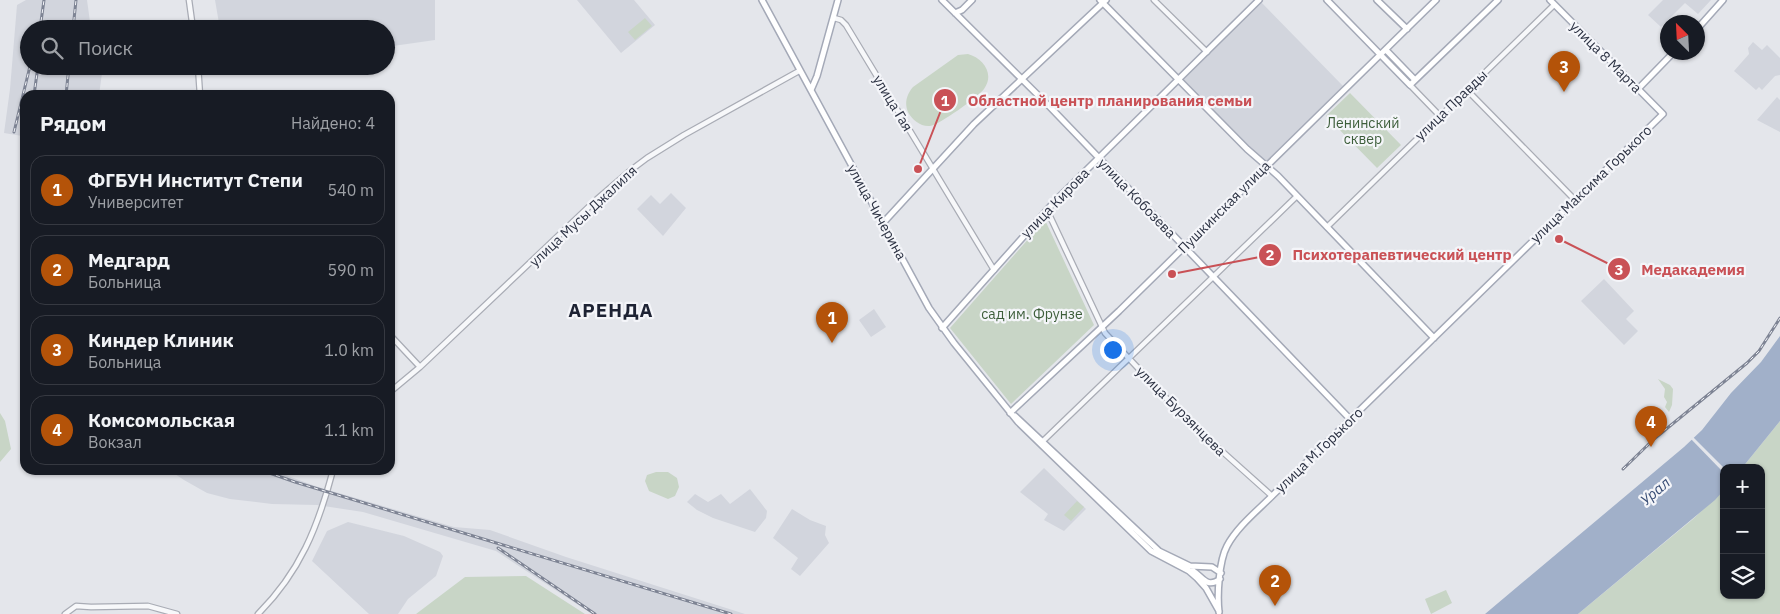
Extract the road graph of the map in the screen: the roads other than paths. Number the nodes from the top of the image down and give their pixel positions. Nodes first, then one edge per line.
1 (189, 0) edge
2 (838, 0) edge
3 (942, 0) edge
4 (972, 0) edge
5 (1154, 0) edge
6 (1260, 0) edge
7 (1327, 0) edge
8 (1378, 0) edge
9 (1436, 0) edge
10 (1498, 0) edge
11 (1550, 0) edge
12 (1723, 0) edge
13 (762, 1) edge
14 (1103, 1) edge
15 (1554, 5) junction
16 (955, 13) junction
17 (834, 18) junction
18 (192, 20) edge
19 (1705, 20) edge
20 (1407, 29) junction
21 (1386, 50) junction
22 (1207, 52) junction
23 (1381, 55) junction
24 (1666, 60) edge
25 (799, 71) junction
26 (199, 75) edge
27 (1022, 80) junction
28 (1178, 80) junction
29 (1415, 80) junction
30 (1410, 85) junction
31 (1638, 89) junction
32 (200, 90) edge
33 (811, 90) junction
34 (1467, 90) junction
35 (1662, 114) joint
36 (1440, 116) junction
37 (1099, 159) junction
38 (1266, 166) junction
39 (932, 170) junction
40 (1297, 196) junction
41 (1575, 200) junction
42 (1047, 210) junction
43 (883, 223) junction
44 (1326, 227) junction
45 (1184, 247) junction
46 (994, 270) junction
47 (1214, 277) junction
48 (942, 328) junction
49 (1102, 328) junction
50 (1434, 338) junction
51 (395, 340) edge
52 (1128, 358) junction
53 (420, 367) junction
54 (395, 388) edge
55 (1010, 413) junction
56 (1350, 419) junction
57 (1041, 442) junction
58 (332, 475) edge
59 (1272, 496) junction
60 (1210, 567) junction
61 (1221, 576) junction
62 (1203, 579) junction
63 (1220, 613) edge
64 (65, 614) edge
65 (177, 614) edge
66 (258, 614) edge

1 - 18 street
2 - 17 main road
3 - 16 main road, улица Кобозева
4 - 16 main road
5 - 22 street
6 - 22 main road, улица Кирова
7 - 23 main road
8 - 20 main road
9 - 20 main road, Пушкинская улица
10 - 29 main road
11 - 15 main road, улица 8 Марта
12 - 19 main road
13 - 25 main road, улица Чичерина
14 - 27 main road
14 - 28 main road
15 - 31 main road, улица 8 Марта
15 - 34 street, улица Правды
16 - 27 main road, улица Кобозева
17 - 33 main road
17 - 39 street, улица Гая
20 - 21 main road, Пушкинская улица
21 - 23 main road, Пушкинская улица
21 - 29 main road
22 - 28 main road, улица Кирова
23 - 30 main road
23 - 38 main road, Пушкинская улица
24 - 31 main road
25 - 33 main road, улица Чичерина
25 - 53 street, улица Мусы Джалиля
26 - 32 street
27 - 37 main road, улица Кобозева
27 - 39 main road
28 - 37 main road, улица Кирова
28 - 38 main road
29 - 30 main road
30 - 36 street
31 - 35 main road, улица 8 Марта
33 - 43 main road, улица Чичерина
34 - 36 street, улица Правды
34 - 41 street
35 - 41 main road, улица Максима Горького
36 - 44 street, улица Правды
37 - 42 main road, улица Кирова
37 - 45 main road, улица Кобозева
38 - 40 main road
38 - 45 main road, Пушкинская улица
39 - 43 main road
39 - 46 street, улица Гая
40 - 44 main road
40 - 47 street
41 - 50 main road, улица Максима Горького
42 - 46 main road, улица Кирова
42 - 49 street, улица Бурзянцева
43 - 48 main road, улица Чичерина
44 - 50 main road
45 - 47 main road, улица Кобозева
45 - 49 main road, Пушкинская улица
46 - 48 main road, улица Кирова
47 - 52 street
47 - 56 main road, улица Кобозева
48 - 55 main road, улица Чичерина
49 - 52 street, улица Бурзянцева
49 - 55 main road, Пушкинская улица
50 - 56 main road, улица М.Горького
51 - 53 street
52 - 57 street
52 - 59 street, улица Бурзянцева
53 - 54 street, улица Мусы Джалиля
55 - 57 main road, улица Чичерина
56 - 59 main road, улица М.Горького
57 - 60 main road, улица Чичерина
57 - 62 main road, улица Чичерина
58 - 66 street
59 - 61 main road, улица М.Горького
60 - 61 main road
60 - 62 main road
61 - 62 main road
61 - 63 main road, улица М.Горького
62 - 63 main road, улица Чичерина
64 - 65 street

